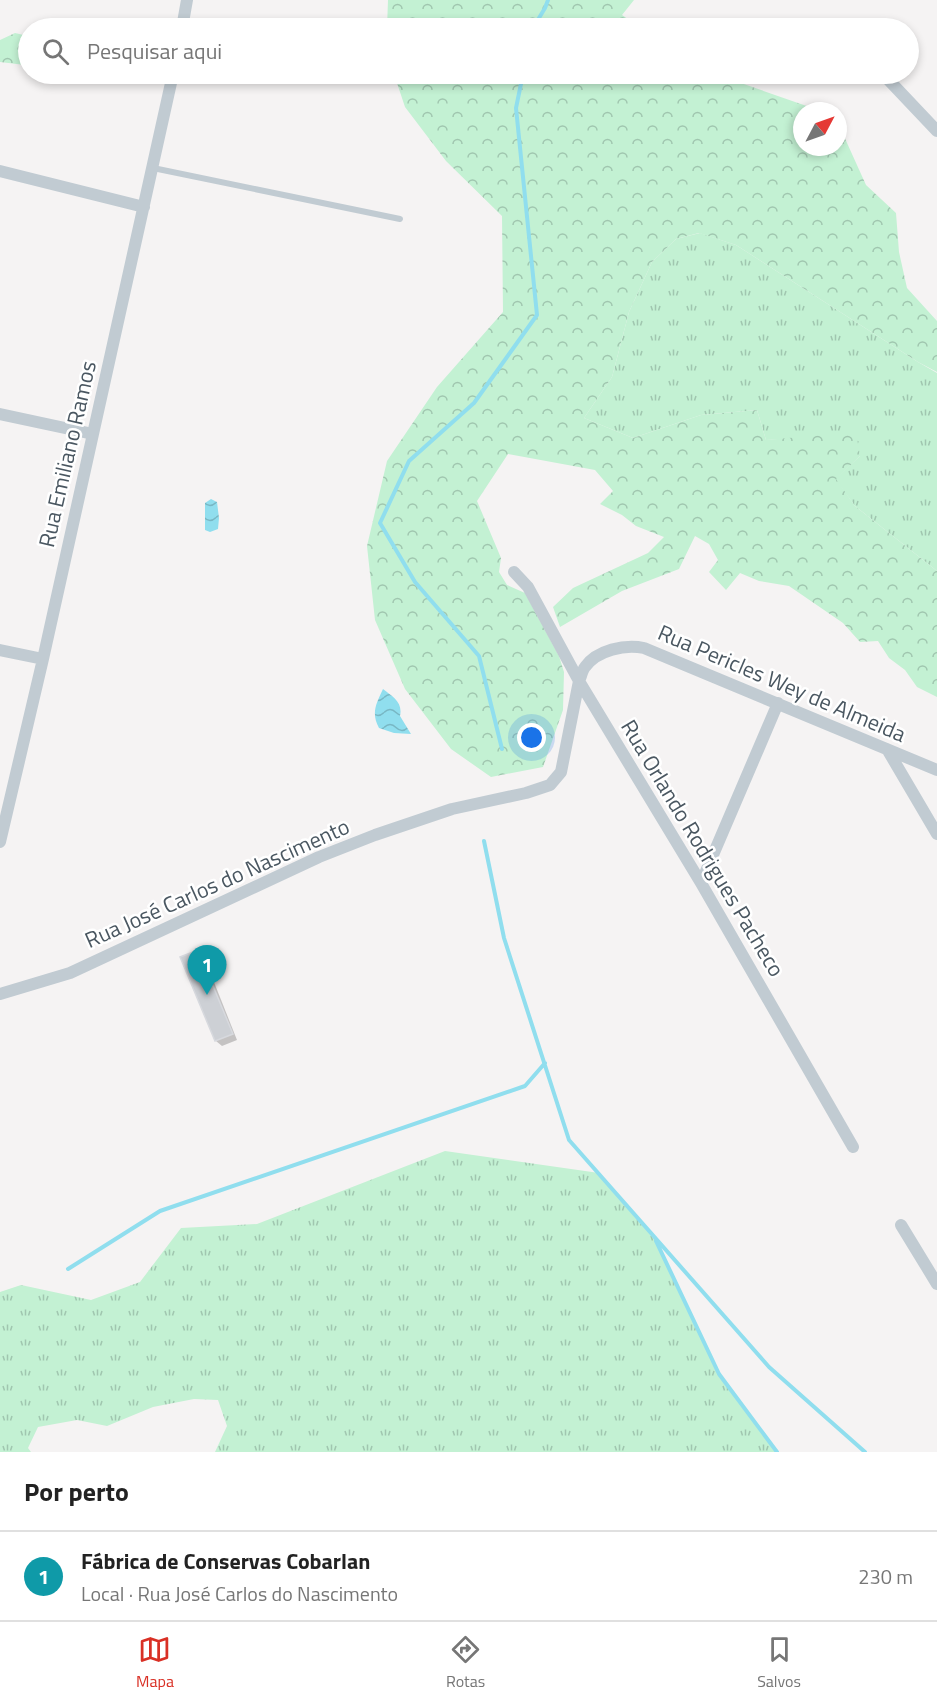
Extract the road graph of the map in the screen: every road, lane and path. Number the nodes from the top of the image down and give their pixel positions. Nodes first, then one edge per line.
1 (187, 0) edge
2 (184, 18) edge
3 (170, 84) edge
4 (892, 84) edge
5 (937, 131) edge
6 (153, 168) junction
7 (0, 171) edge
8 (144, 207) junction
9 (400, 219) dead end
10 (0, 414) edge
11 (93, 434) junction
12 (514, 572) dead end
13 (0, 650) edge
14 (43, 659) junction
15 (579, 681) junction
16 (778, 703) junction
17 (887, 749) junction
18 (921, 764) junction
19 (937, 770) edge
20 (526, 793) joint
21 (916, 799) junction
22 (937, 834) edge
23 (0, 843) edge
24 (700, 883) junction
25 (0, 994) edge
26 (853, 1147) dead end
27 (901, 1225) dead end
28 (937, 1284) edge

1 - 2 street
3 - 6 street, Rua Emiliano Ramos
4 - 5 street
6 - 8 street, Rua Emiliano Ramos
6 - 9 lane
7 - 8 street
8 - 11 street, Rua Emiliano Ramos
10 - 11 street
11 - 14 street, Rua Emiliano Ramos
12 - 15 street, Rua Orlando Rodrigues Pacheco
13 - 14 street
14 - 23 street, Rua Emiliano Ramos
15 - 16 street, Rua Pericles Wey de Almeida
15 - 20 street, Rua Pericles Wey de Almeida
15 - 24 street, Rua Orlando Rodrigues Pacheco
16 - 17 street, Rua Pericles Wey de Almeida
16 - 24 street
17 - 18 street, Rua Pericles Wey de Almeida
17 - 21 street
18 - 19 street, Rua Pericles Wey de Almeida
18 - 21 street
20 - 25 street, Rua José Carlos do Nascimento
21 - 22 street
24 - 26 street, Rua Orlando Rodrigues Pacheco
27 - 28 street

